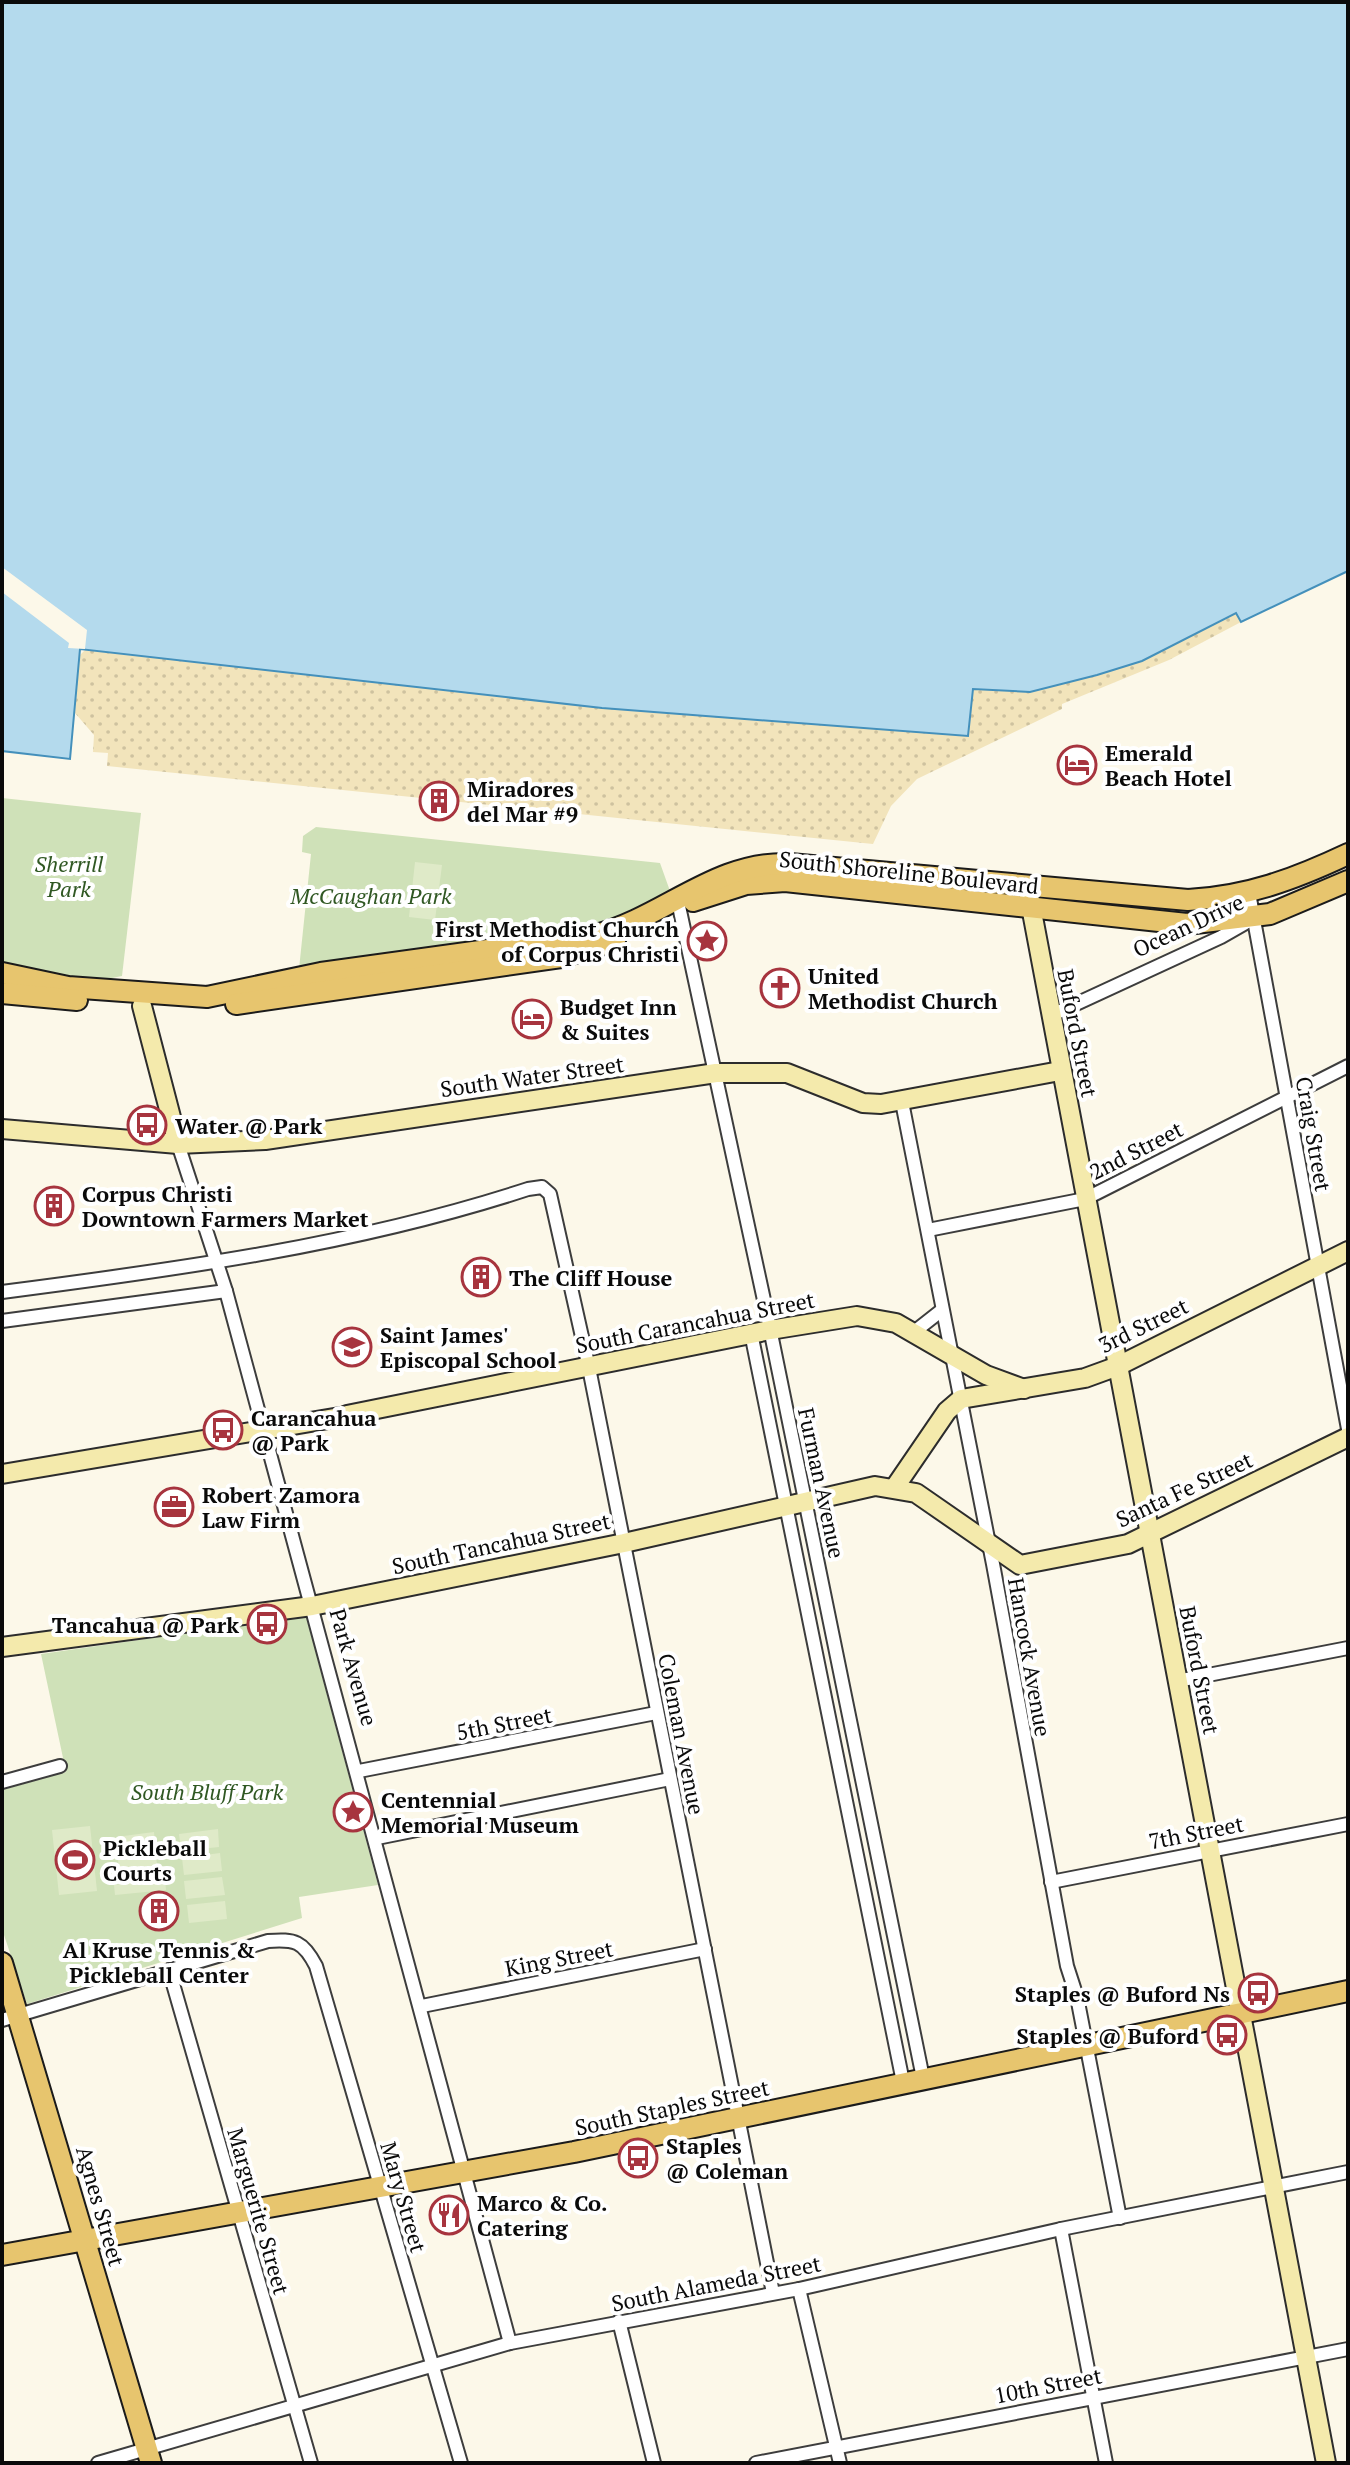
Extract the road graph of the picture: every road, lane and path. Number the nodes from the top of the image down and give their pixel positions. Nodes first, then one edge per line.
1 (1348, 854) edge
2 (1348, 881) edge
3 (1028, 885) junction
4 (1249, 893) junction
5 (678, 903) junction
6 (1030, 908) junction
7 (1253, 918) junction
8 (2, 973) edge
9 (2, 993) edge
10 (142, 1000) junction
11 (1050, 1016) junction
12 (1348, 1066) edge
13 (1060, 1071) junction
14 (716, 1073) junction
15 (1287, 1095) junction
16 (902, 1102) junction
17 (2, 1129) edge
18 (178, 1144) junction
19 (1085, 1199) junction
20 (928, 1230) junction
21 (1348, 1251) edge
22 (218, 1264) junction
23 (1318, 1265) junction
24 (226, 1291) junction
25 (2, 1292) edge
26 (942, 1310) junction
27 (2, 1321) edge
28 (761, 1332) junction
29 (914, 1332) junction
30 (953, 1354) junction
31 (1118, 1366) junction
32 (589, 1368) junction
33 (1024, 1389) junction
34 (961, 1399) junction
35 (1348, 1429) edge
36 (263, 1432) junction
37 (1348, 1437) edge
38 (2, 1474) edge
39 (895, 1487) junction
40 (805, 1501) junction
41 (786, 1506) junction
42 (1150, 1535) junction
43 (624, 1543) junction
44 (990, 1547) junction
45 (1020, 1565) junction
46 (996, 1577) junction
47 (312, 1606) junction
48 (2, 1647) edge
49 (1348, 1648) edge
50 (1177, 1681) junction
51 (846, 1704) junction
52 (827, 1707) junction
53 (656, 1713) junction
54 (60, 1766) dead end
55 (359, 1771) junction
56 (670, 1779) junction
57 (2, 1782) edge
58 (1348, 1824) edge
59 (377, 1838) junction
60 (1209, 1848) junction
61 (1051, 1882) junction
62 (883, 1885) junction
63 (864, 1889) junction
64 (705, 1949) junction
65 (2, 1963) edge
66 (169, 1970) junction
67 (1348, 1991) edge
68 (422, 2006) junction
69 (1241, 2013) junction
70 (11, 2017) edge
71 (1086, 2043) junction
72 (913, 2080) junction
73 (738, 2118) junction
74 (464, 2172) junction
75 (1348, 2172) edge
76 (1274, 2187) junction
77 (381, 2189) junction
78 (238, 2214) junction
79 (1120, 2218) junction
80 (1061, 2229) junction
81 (86, 2238) junction
82 (2, 2255) edge
83 (799, 2289) junction
84 (773, 2293) junction
85 (619, 2321) junction
86 (510, 2343) junction
87 (1348, 2349) edge
88 (1306, 2357) junction
89 (433, 2367) junction
90 (1093, 2396) junction
91 (296, 2405) junction
92 (836, 2448) junction
93 (150, 2456) edge
94 (98, 2463) edge
95 (311, 2463) edge
96 (461, 2463) edge
97 (654, 2463) edge
98 (756, 2463) edge
99 (840, 2463) edge
100 (1106, 2463) edge
101 (1326, 2463) edge

1 - 4 main road, Ocean Drive
2 - 7 main road, Ocean Drive
3 - 4 main road, South Shoreline Boulevard
3 - 5 main road, South Shoreline Boulevard
3 - 6 main road, Buford Street
4 - 7 street, Craig Street
5 - 6 main road, South Shoreline Boulevard
5 - 10 main road, South Shoreline Boulevard
5 - 14 street, Furman Avenue
6 - 7 main road, South Shoreline Boulevard
6 - 11 main road, Buford Street
7 - 11 street, Ocean Drive
7 - 15 street, Craig Street
8 - 10 main road, South Shoreline Boulevard
9 - 10 main road, South Shoreline Boulevard
10 - 18 main road, Park Avenue
11 - 13 main road, Buford Street
12 - 15 street, 2nd Street
13 - 16 main road, South Water Street
13 - 19 main road, Buford Street
14 - 16 main road, South Water Street
14 - 18 main road, South Water Street
14 - 28 street, Furman Avenue
15 - 19 street, 2nd Street
15 - 23 street, Craig Street
16 - 20 street, Hancock Avenue
17 - 18 main road, South Water Street
18 - 22 street, Park Avenue
19 - 20 street, 2nd Street
19 - 31 main road, Buford Street
20 - 26 street, Hancock Avenue
21 - 23 main road, 3rd Street
22 - 24 street, Park Avenue
22 - 25 street
22 - 32 street, Coleman Avenue
23 - 31 main road, 3rd Street
23 - 35 street, Craig Street
24 - 27 street
24 - 36 street, Park Avenue
26 - 29 street
26 - 30 street, Hancock Avenue
28 - 29 main road, South Carancahua Street
28 - 32 main road, South Carancahua Street
28 - 40 street, Furman Avenue
28 - 41 street, Furman Avenue
29 - 30 main road, South Carancahua Street
30 - 33 main road
30 - 34 street, Hancock Avenue
31 - 33 main road, 3rd Street
31 - 42 main road, Buford Street
32 - 36 main road, South Carancahua Street
32 - 43 street, Coleman Avenue
33 - 34 main road, 3rd Street
34 - 39 main road
34 - 44 street, Hancock Avenue
36 - 38 main road, South Carancahua Street
36 - 47 street, Park Avenue
37 - 42 main road, Santa Fe Street
39 - 40 main road, South Tancahua Street
39 - 44 main road, South Tancahua Street
40 - 41 main road, South Tancahua Street
40 - 51 street, Furman Avenue
41 - 43 main road, South Tancahua Street
41 - 52 street, Furman Avenue
42 - 45 main road, Santa Fe Street
42 - 50 main road, Buford Street
43 - 47 main road, South Tancahua Street
43 - 53 street, Coleman Avenue
44 - 45 main road
44 - 46 street, Hancock Avenue
45 - 46 street
46 - 61 street, Hancock Avenue
47 - 48 main road, South Tancahua Street
47 - 55 street, Park Avenue
49 - 50 street
50 - 60 main road, Buford Street
51 - 52 street
51 - 62 street, Furman Avenue
52 - 63 street, Furman Avenue
53 - 55 street, 5th Street
53 - 56 street, Coleman Avenue
54 - 57 street
55 - 59 street, Park Avenue
56 - 59 street
56 - 64 street, Coleman Avenue
58 - 60 street, 7th Street
59 - 68 street, Park Avenue
60 - 61 street, 7th Street
60 - 69 main road, Buford Street
61 - 71 street, Hancock Avenue
62 - 63 street
62 - 72 street, Furman Avenue
63 - 72 street, Furman Avenue
64 - 68 street, King Street
64 - 73 street, Coleman Avenue
65 - 70 main road, Agnes Street
66 - 70 street
66 - 77 street, Mary Street
66 - 78 street, Marguerite Street
67 - 69 main road, South Staples Street
68 - 74 street, Park Avenue
69 - 71 main road, South Staples Street
69 - 76 main road, Buford Street
70 - 81 main road, Agnes Street
71 - 72 main road, South Staples Street
71 - 79 street, Hancock Avenue
72 - 73 main road, South Staples Street
73 - 74 main road, South Staples Street
73 - 84 street, Coleman Avenue
74 - 77 main road, South Staples Street
74 - 86 street, Park Avenue
75 - 76 street, South Alameda Street
76 - 79 street, South Alameda Street
76 - 88 main road, Buford Street
77 - 78 main road, South Staples Street
77 - 89 street, Mary Street
78 - 81 main road, South Staples Street
78 - 91 street, Marguerite Street
79 - 80 street, South Alameda Street
80 - 83 street, South Alameda Street
80 - 90 street
81 - 82 main road, South Staples Street
81 - 93 main road, Agnes Street
83 - 84 street, South Alameda Street
83 - 92 street
84 - 85 street, South Alameda Street
85 - 86 street, South Alameda Street
85 - 97 street
86 - 89 street, South Alameda Street
87 - 88 street, 10th Street
88 - 90 street, 10th Street
88 - 101 main road, Buford Street
89 - 91 street, South Alameda Street
89 - 96 street, Mary Street
90 - 92 street, 10th Street
90 - 100 street
91 - 93 street, South Alameda Street
91 - 95 street, Marguerite Street
92 - 98 street, 10th Street
92 - 99 street
93 - 94 street, South Alameda Street

